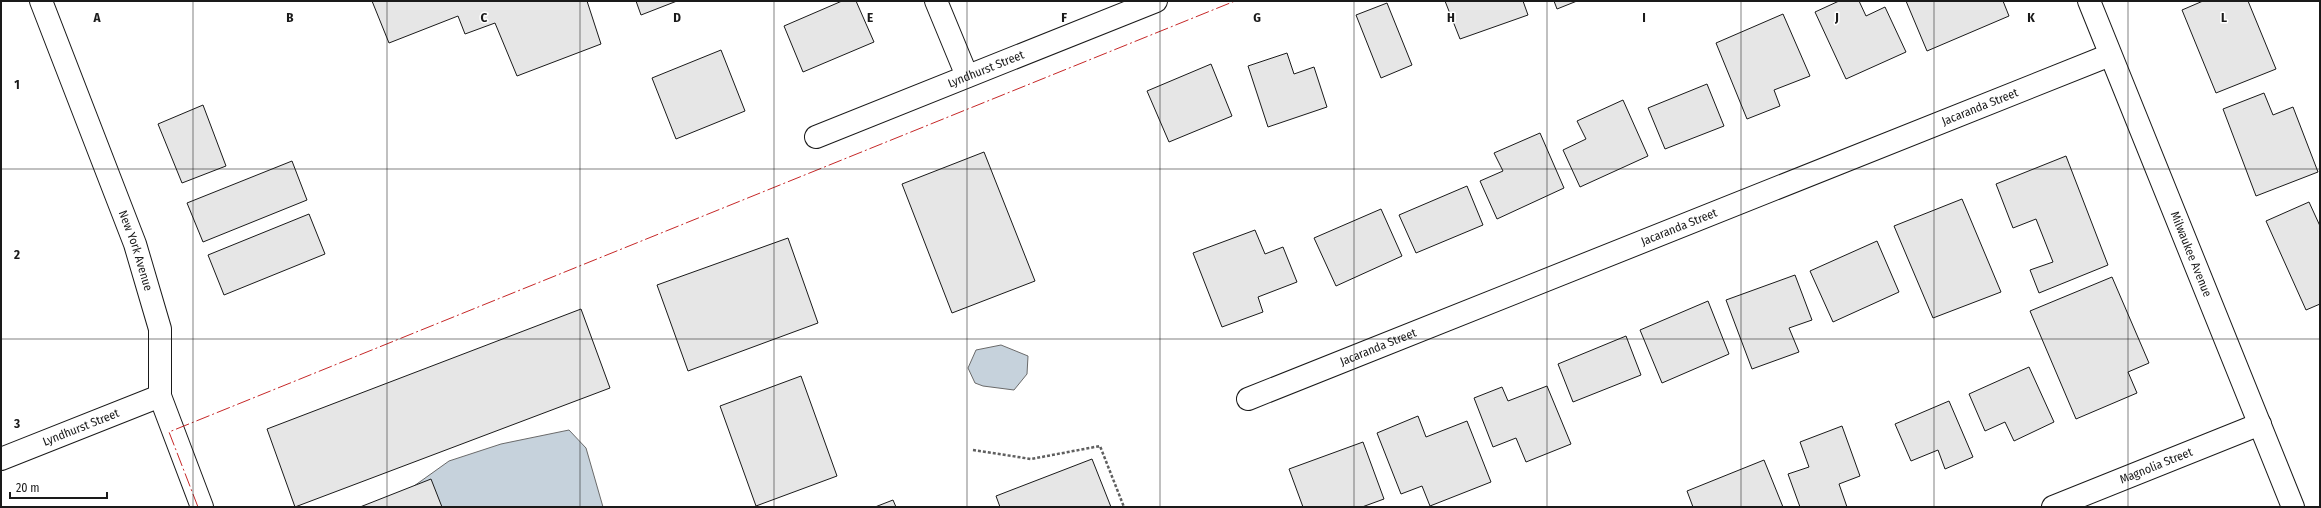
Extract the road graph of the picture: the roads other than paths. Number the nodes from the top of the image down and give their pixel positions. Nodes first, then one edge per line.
1 (41, 1) edge
2 (936, 1) edge
3 (1156, 1) edge
4 (2089, 1) edge
5 (2110, 55) junction
6 (967, 76) junction
7 (816, 137) dead end
8 (160, 396) junction
9 (1248, 399) dead end
10 (2260, 424) junction
11 (1, 459) edge
12 (202, 507) edge
13 (2053, 507) edge
14 (2293, 507) edge

1 - 8 street, New York Avenue
2 - 6 street
3 - 6 street, Lyndhurst Street
4 - 5 street, Milwaukee Avenue
5 - 9 street, Jacaranda Street
5 - 10 street, Milwaukee Avenue
6 - 7 street, Lyndhurst Street
8 - 11 street, Lyndhurst Street
8 - 12 street, New York Avenue
10 - 13 street, Magnolia Street
10 - 14 street, Milwaukee Avenue

